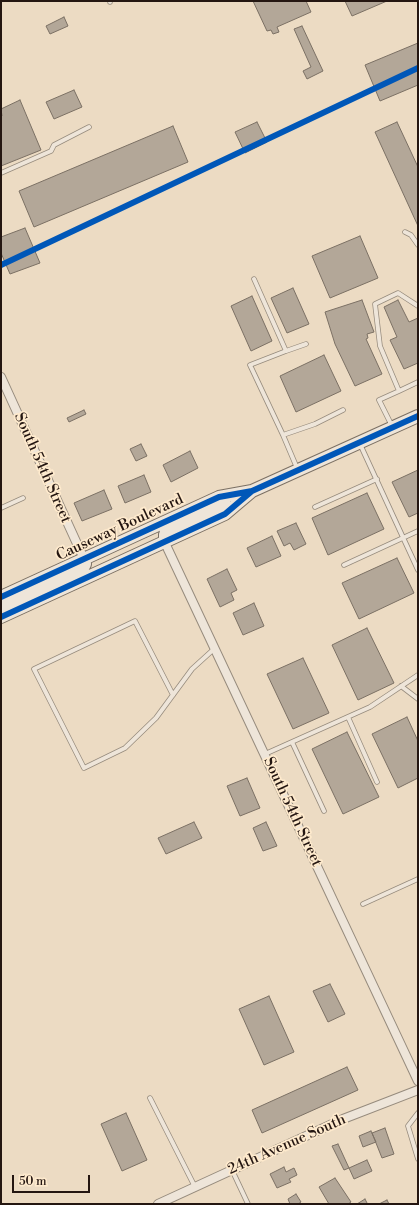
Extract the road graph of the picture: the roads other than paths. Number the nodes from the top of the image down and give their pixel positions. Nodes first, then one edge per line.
1 (89, 127) dead end
2 (1, 173) edge
3 (405, 232) dead end
4 (418, 245) edge
5 (254, 280) dead end
6 (418, 306) edge
7 (306, 344) dead end
8 (286, 351) junction
9 (1, 377) edge
10 (418, 382) edge
11 (399, 391) junction
12 (343, 410) dead end
13 (418, 416) edge
14 (392, 427) junction
15 (283, 435) junction
16 (359, 442) junction
17 (298, 470) junction
18 (377, 479) junction
19 (252, 491) junction
20 (229, 495) junction
21 (23, 498) dead end
22 (1, 508) edge
23 (315, 508) dead end
24 (418, 531) edge
25 (404, 538) junction
26 (165, 542) junction
27 (84, 559) junction
28 (344, 565) dead end
29 (418, 570) edge
30 (1, 597) edge
31 (1, 608) edge
32 (1, 617) edge
33 (215, 648) junction
34 (418, 675) edge
35 (401, 686) junction
36 (173, 695) junction
37 (418, 699) edge
38 (348, 717) junction
39 (292, 742) junction
40 (265, 754) junction
41 (377, 782) dead end
42 (324, 811) dead end
43 (418, 879) edge
44 (362, 904) dead end
45 (418, 1081) edge
46 (418, 1090) edge
47 (150, 1098) dead end
48 (418, 1113) edge
49 (418, 1159) edge
50 (232, 1170) junction
51 (195, 1187) junction
52 (158, 1204) edge
53 (248, 1204) edge

1 - 2 lane
3 - 4 lane
5 - 8 lane
6 - 11 lane
7 - 8 lane
8 - 15 lane
9 - 27 street, South 54th Street
10 - 11 lane
11 - 14 lane
12 - 15 lane
13 - 14 main road, Causeway Boulevard
14 - 16 main road, Causeway Boulevard
15 - 17 lane
16 - 17 main road, Causeway Boulevard
16 - 18 lane
17 - 19 main road, Causeway Boulevard
18 - 23 lane
18 - 25 lane
19 - 20 main road, Causeway Boulevard
19 - 26 main road, Causeway Boulevard
20 - 26 main road
20 - 27 main road, Causeway Boulevard
21 - 22 lane
24 - 25 lane
25 - 28 lane
25 - 29 lane
26 - 32 main road, Causeway Boulevard
26 - 33 street, South 54th Street
27 - 30 main road, Causeway Boulevard
27 - 31 main road
33 - 36 lane
33 - 40 street, South 54th Street
34 - 35 lane
35 - 37 lane
35 - 38 lane
36 - 36 lane
38 - 39 lane
38 - 41 lane
39 - 40 lane
39 - 42 lane
40 - 45 street, South 54th Street
43 - 44 lane
46 - 50 street, 24th Avenue South
47 - 51 lane
48 - 49 lane
50 - 51 street, 24th Avenue South
50 - 53 lane
51 - 52 street, 24th Avenue South

